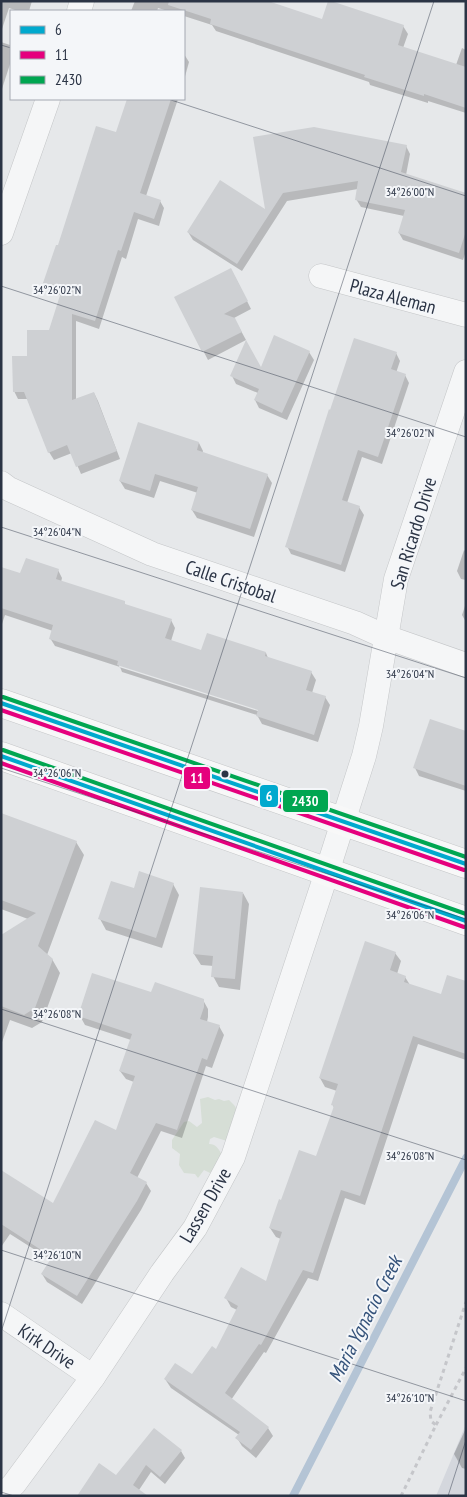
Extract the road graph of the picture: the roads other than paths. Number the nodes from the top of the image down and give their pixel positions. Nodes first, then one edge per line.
1 (48, 100) edge
2 (1, 233) edge
3 (321, 276) dead end
4 (466, 315) edge
5 (466, 372) edge
6 (1, 483) edge
7 (386, 637) junction
8 (466, 665) edge
9 (1, 702) edge
10 (1, 756) edge
11 (344, 822) junction
12 (466, 864) edge
13 (327, 872) junction
14 (466, 921) edge
15 (1, 1314) edge
16 (94, 1377) junction
17 (2, 1496) edge

1 - 2 street
3 - 4 street, Plaza Aleman
5 - 7 street, San Ricardo Drive
6 - 7 street, Calle Cristobal
7 - 8 street, Calle Cristobal
7 - 11 street, San Ricardo Drive
9 - 11 main road
10 - 13 main road
11 - 12 main road
11 - 13 street, San Ricardo Drive
13 - 14 main road
13 - 16 street, Lassen Drive
15 - 16 street, Kirk Drive
16 - 17 street, Lassen Drive

